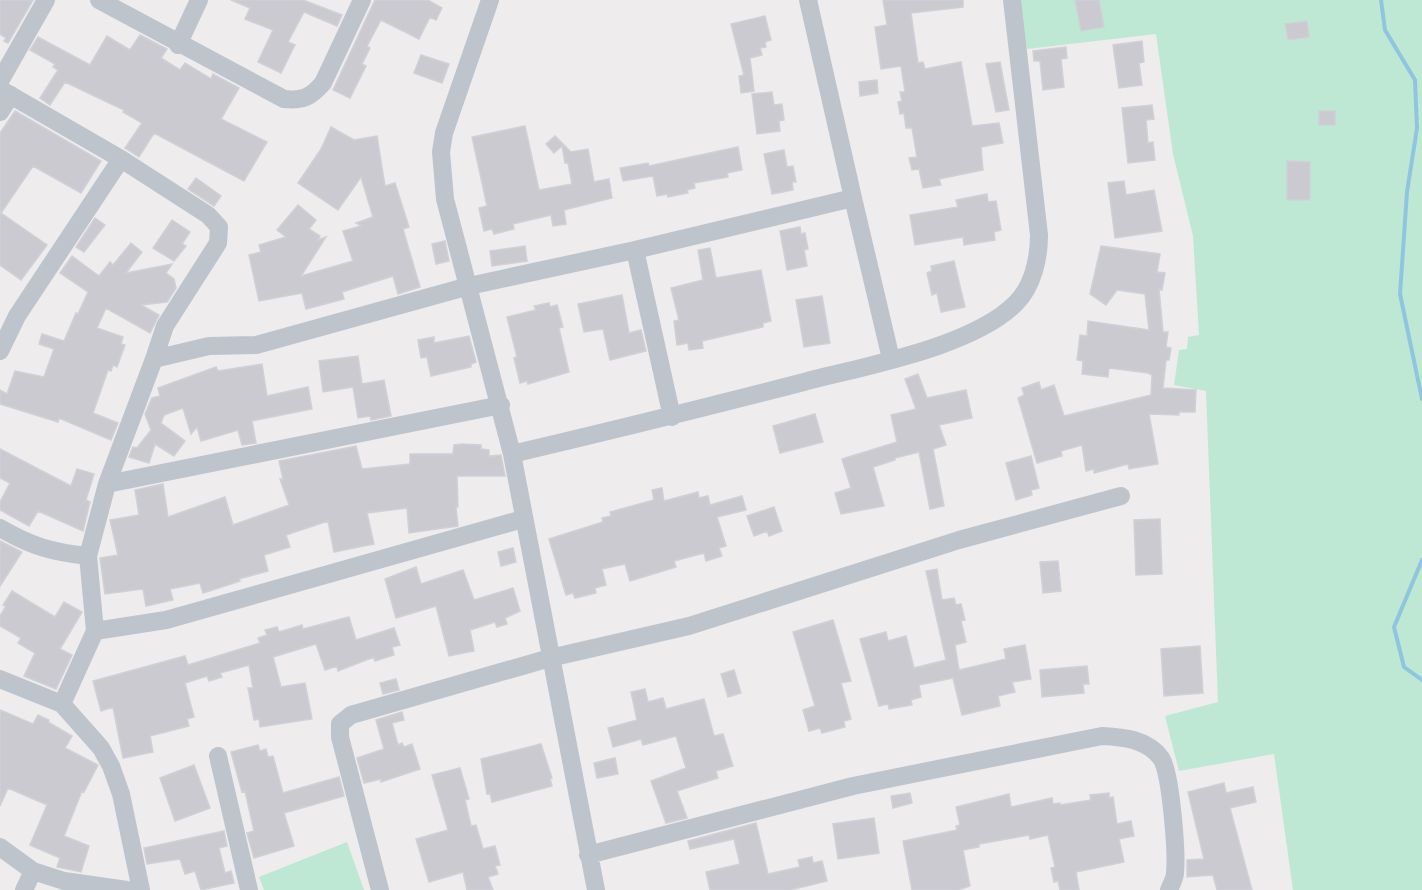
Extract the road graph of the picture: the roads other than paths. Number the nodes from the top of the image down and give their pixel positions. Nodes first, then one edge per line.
1 (46, 0) edge
2 (99, 0) edge
3 (199, 0) edge
4 (362, 0) edge
5 (490, 0) edge
6 (808, 0) edge
7 (1012, 0) edge
8 (178, 45) junction
9 (4, 88) edge
10 (0, 112) edge
11 (121, 159) junction
12 (853, 198) junction
13 (635, 250) junction
14 (469, 286) junction
15 (0, 351) edge
16 (154, 359) junction
17 (891, 359) junction
18 (501, 405) junction
19 (672, 417) junction
20 (512, 454) junction
21 (107, 484) junction
22 (1121, 496) dead end
23 (523, 519) junction
24 (0, 528) edge
25 (88, 556) junction
26 (95, 631) junction
27 (550, 658) junction
28 (0, 679) edge
29 (62, 704) junction
30 (219, 756) dead end
31 (0, 847) edge
32 (588, 855) junction
33 (33, 872) junction
34 (24, 890) edge
35 (127, 890) edge
36 (141, 890) edge
37 (249, 890) edge
38 (380, 890) edge
39 (596, 890) edge
40 (1169, 890) edge

1 - 9 street
2 - 8 street
3 - 8 street
4 - 8 street
5 - 14 street
6 - 12 street
7 - 17 street
9 - 10 street
9 - 11 street
11 - 15 street
11 - 16 street
12 - 13 street
12 - 17 street
13 - 14 street
13 - 19 street
14 - 16 street
14 - 18 street
16 - 21 street
17 - 19 street
18 - 20 street
18 - 21 street
19 - 20 street
20 - 23 street
21 - 25 street
22 - 27 street
23 - 26 street
23 - 27 street
24 - 25 street
25 - 26 street
26 - 29 street
27 - 32 street
27 - 38 street
28 - 29 street
29 - 36 street
30 - 37 street
31 - 33 street
32 - 39 street
32 - 40 street
33 - 34 street
33 - 35 street

